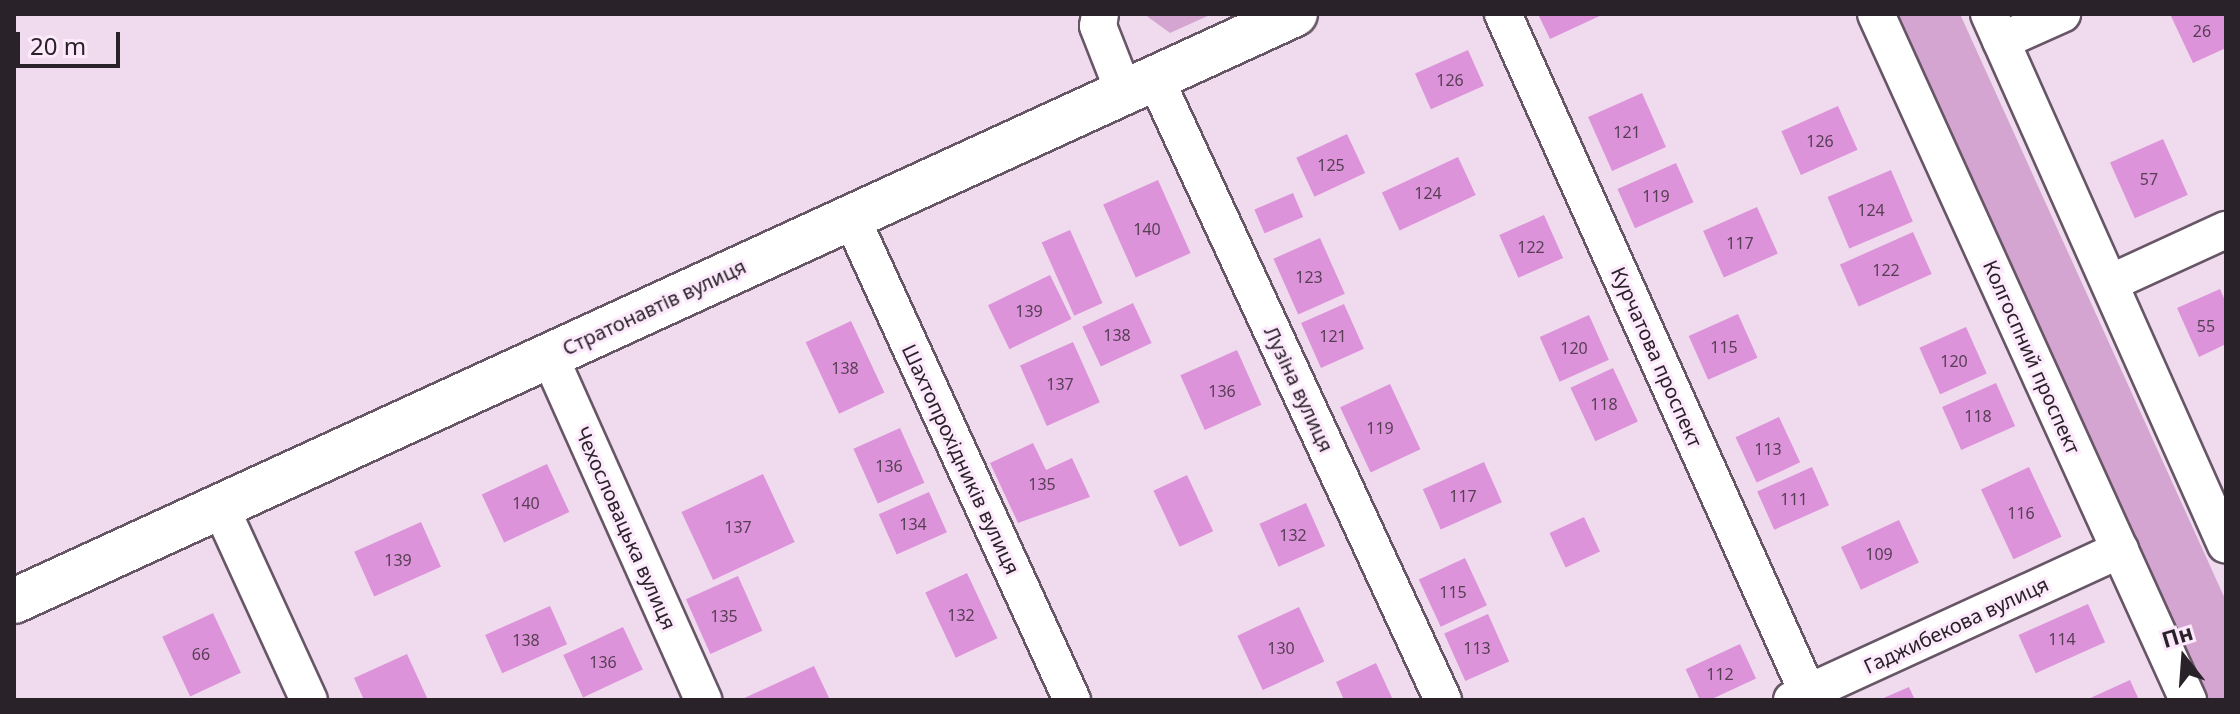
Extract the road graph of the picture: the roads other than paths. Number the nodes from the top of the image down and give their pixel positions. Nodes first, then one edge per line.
1 (1100, 14) edge
2 (1295, 14) edge
3 (1503, 14) edge
4 (1876, 14) edge
5 (2062, 14) edge
6 (1995, 28) edge
7 (1139, 85) junction
8 (851, 217) junction
9 (2226, 230) edge
10 (2110, 283) junction
11 (549, 355) junction
12 (220, 506) junction
13 (2222, 524) edge
14 (2120, 550) junction
15 (14, 601) edge
16 (1803, 698) edge
17 (309, 700) edge
18 (703, 700) edge
19 (1072, 700) edge
20 (1443, 700) edge
21 (2188, 700) edge

1 - 7 street, Лузіна вулиця
2 - 7 main road, Стратонавтів вулиця
3 - 16 street, Курчатова проспект
4 - 14 street, Колгоспний проспект
5 - 6 street
6 - 10 street
7 - 8 main road, Стратонавтів вулиця
7 - 20 street, Лузіна вулиця
8 - 11 main road, Стратонавтів вулиця
8 - 19 street, Шахтопрохідників вулиця
9 - 10 street
10 - 13 street
11 - 12 main road, Стратонавтів вулиця
11 - 18 street, Чехословацька вулиця
12 - 15 main road, Стратонавтів вулиця
12 - 17 street
14 - 16 street, Гаджибекова вулиця
14 - 21 street, Колгоспний проспект

